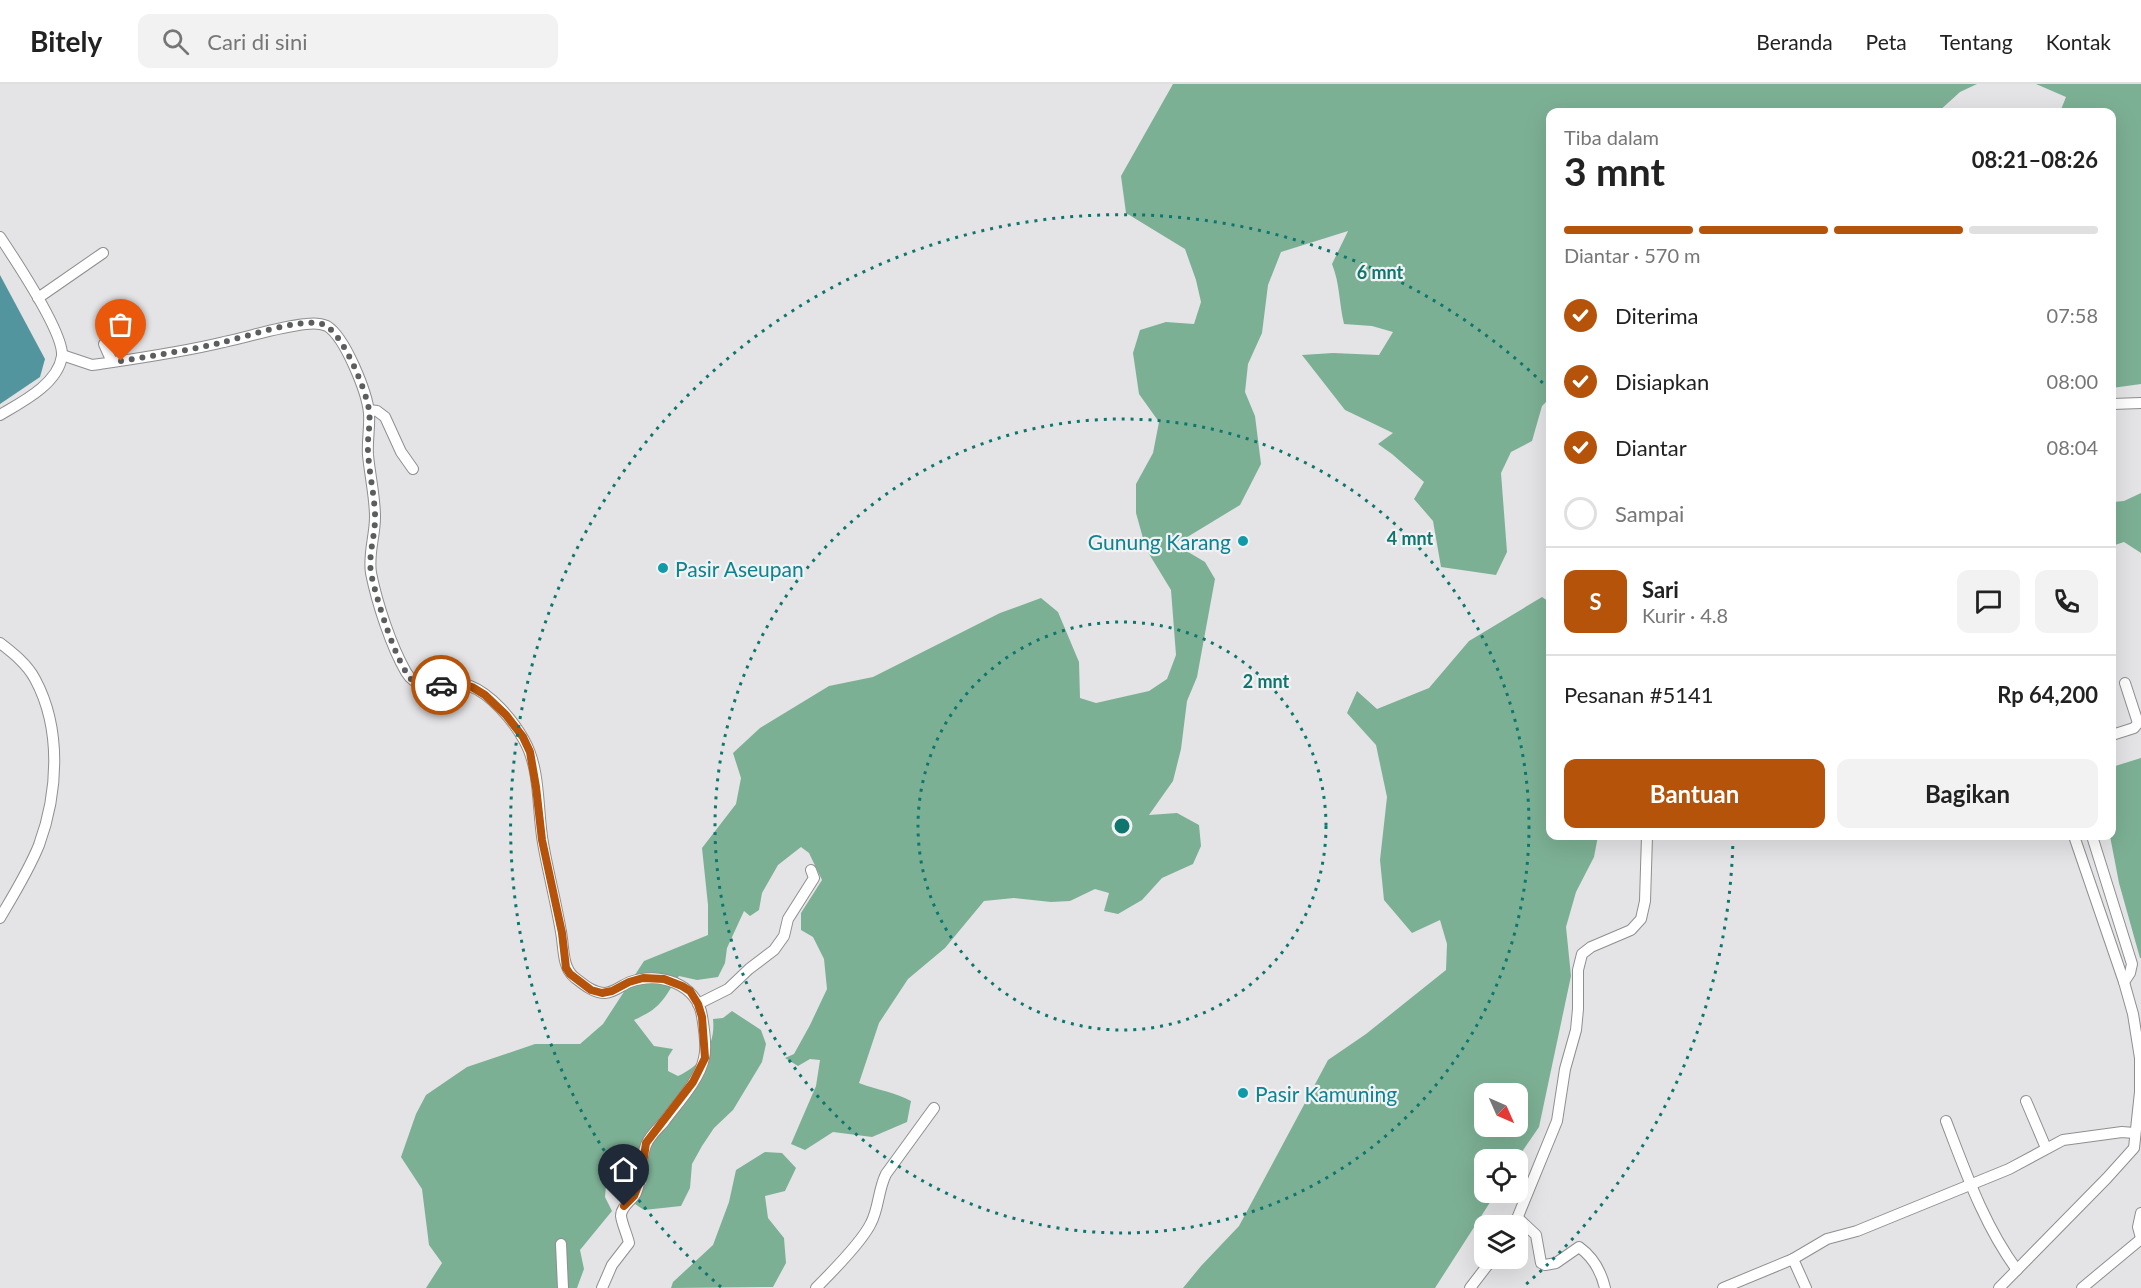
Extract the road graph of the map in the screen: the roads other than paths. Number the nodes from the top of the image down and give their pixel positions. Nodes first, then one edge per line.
1 (0, 237) edge
2 (103, 253) dead end
3 (38, 298) junction
4 (104, 344) dead end
5 (62, 355) junction
6 (112, 362) junction
7 (2141, 403) edge
8 (2116, 404) edge
9 (369, 410) junction
10 (0, 415) edge
11 (413, 470) dead end
12 (0, 643) edge
13 (2125, 683) dead end
14 (2116, 734) edge
15 (1647, 840) edge
16 (2075, 840) edge
17 (2093, 840) edge
18 (811, 870) dead end
19 (0, 918) edge
20 (2124, 982) junction
21 (698, 1004) junction
22 (2141, 1058) edge
23 (2026, 1101) dead end
24 (934, 1108) dead end
25 (1946, 1121) dead end
26 (2137, 1140) edge
27 (2046, 1148) junction
28 (1971, 1183) junction
29 (2141, 1213) edge
30 (1519, 1215) edge
31 (1528, 1230) edge
32 (2141, 1239) edge
33 (561, 1244) dead end
34 (1793, 1259) junction
35 (1485, 1269) edge
36 (2017, 1270) junction
37 (1735, 1286) edge
38 (563, 1288) edge
39 (602, 1288) edge
40 (816, 1288) edge
41 (1470, 1288) edge
42 (1605, 1288) edge
43 (1723, 1288) edge
44 (1806, 1288) edge
45 (1999, 1288) edge
46 (2082, 1288) edge

1 - 3 street
2 - 3 street
3 - 5 street
4 - 6 street
5 - 6 street
5 - 10 street
6 - 9 street
7 - 8 street
9 - 11 street
9 - 21 street
12 - 19 street
13 - 14 street
15 - 30 street
16 - 20 street
17 - 20 street
18 - 21 street
20 - 22 street
21 - 39 street
22 - 26 street
23 - 27 street
24 - 40 street
25 - 28 street
26 - 27 street
26 - 36 street
27 - 28 street
28 - 34 street
28 - 36 street
29 - 32 street
31 - 42 street
32 - 46 street
33 - 38 street
34 - 37 street
34 - 44 street
35 - 41 street
36 - 45 street
37 - 43 street

